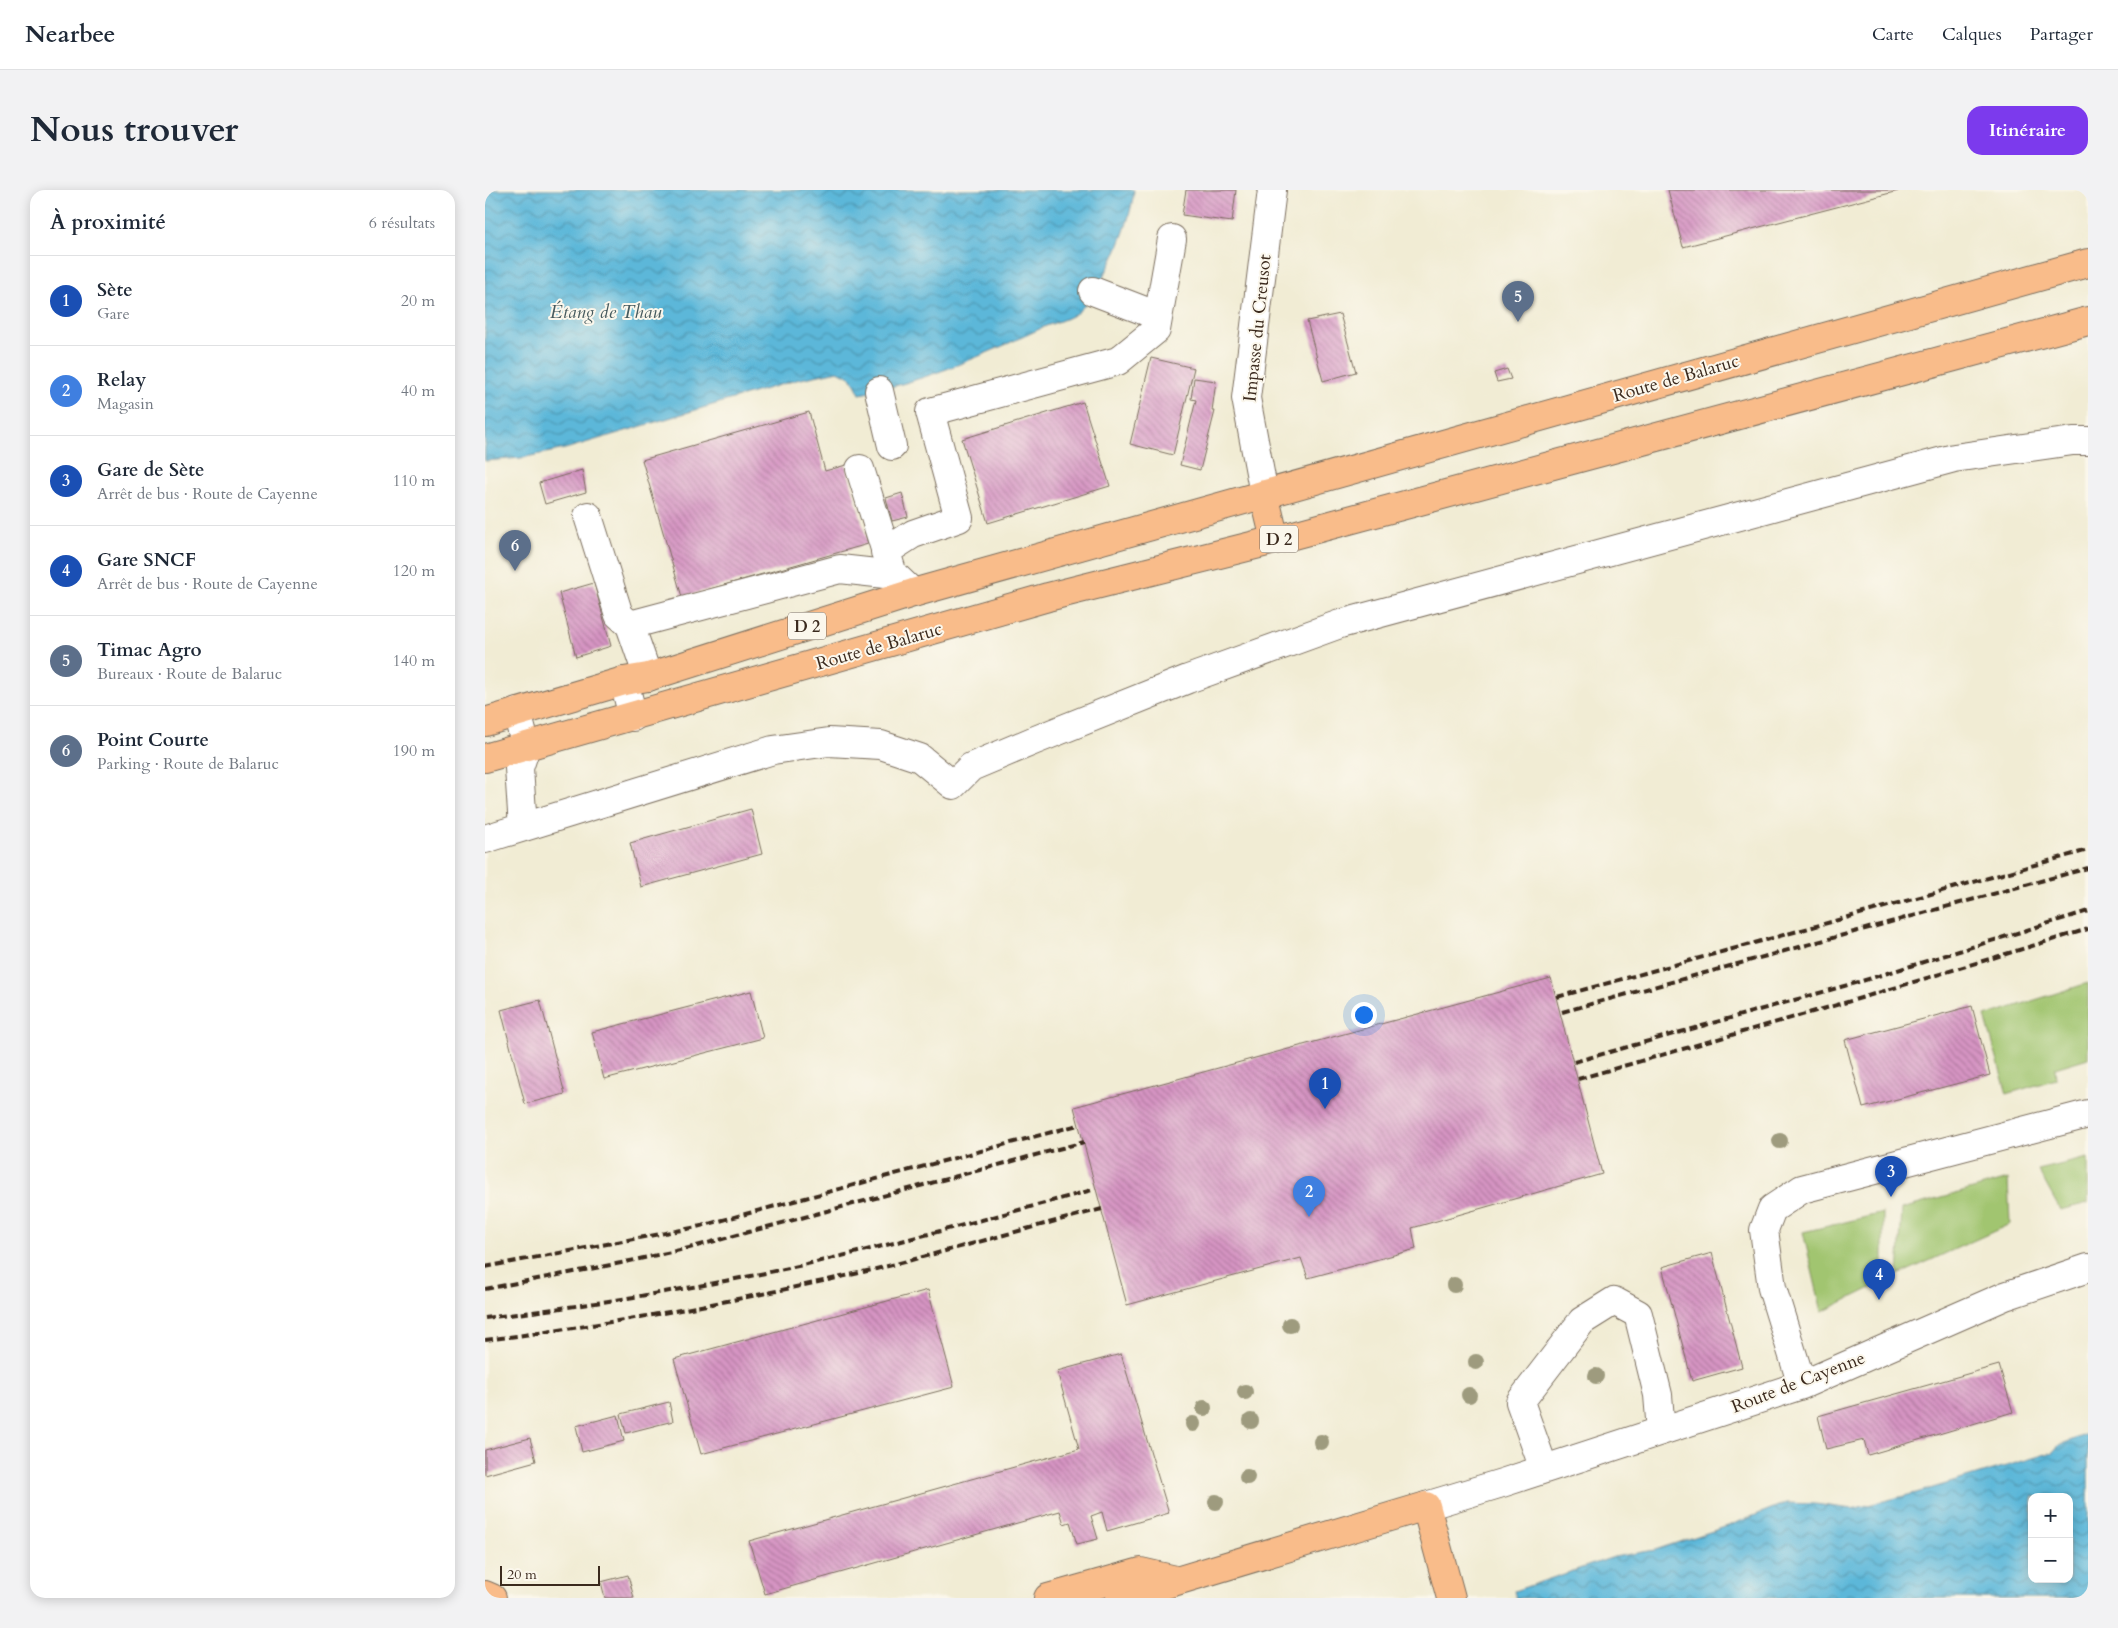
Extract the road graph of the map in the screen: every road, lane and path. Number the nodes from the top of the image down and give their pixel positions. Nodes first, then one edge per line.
1 (1272, 190) edge
2 (1172, 239) dead end
3 (2088, 263) edge
4 (1093, 291) dead end
5 (1158, 316) junction
6 (2088, 321) edge
7 (879, 391) dead end
8 (2088, 441) edge
9 (892, 446) dead end
10 (860, 469) dead end
11 (1264, 494) junction
12 (589, 516) dead end
13 (1275, 540) junction
14 (897, 574) junction
15 (630, 625) junction
16 (636, 679) junction
17 (633, 716) junction
18 (496, 717) edge
19 (526, 747) junction
20 (485, 758) edge
21 (523, 827) junction
22 (485, 839) edge
23 (2088, 1114) edge
24 (2088, 1268) edge
25 (1802, 1384) junction
26 (1661, 1432) junction
27 (1544, 1469) junction
28 (1426, 1506) junction
29 (1180, 1581) junction
30 (485, 1594) edge
31 (492, 1598) edge
32 (1048, 1598) edge
33 (1120, 1598) edge
34 (1451, 1598) edge

1 - 11 street, Impasse du Creusot
2 - 5 street
3 - 11 main road, Route de Balaruc / D 2
4 - 5 street
5 - 14 street
6 - 13 main road, Route de Balaruc / D 2
7 - 9 street
8 - 21 street
10 - 14 street
11 - 13 main road, D 2
11 - 14 main road, Route de Balaruc / D 2
12 - 15 street
13 - 17 main road, Route de Balaruc / D 2
14 - 15 street
14 - 16 main road, Route de Balaruc / D 2
15 - 16 street
16 - 17 street
16 - 18 main road, Route de Balaruc / D 2
17 - 19 main road, Route de Balaruc / D 2
18 - 19 street
19 - 20 main road, Route de Balaruc / D 2
19 - 21 street
21 - 22 street
23 - 25 street
24 - 25 street, Route de Cayenne
25 - 26 street, Route de Cayenne
26 - 27 street, Route de Cayenne
26 - 27 street
27 - 28 street, Route de Cayenne
28 - 29 main road
28 - 34 main road
29 - 32 main road
29 - 33 main road
30 - 31 main road

